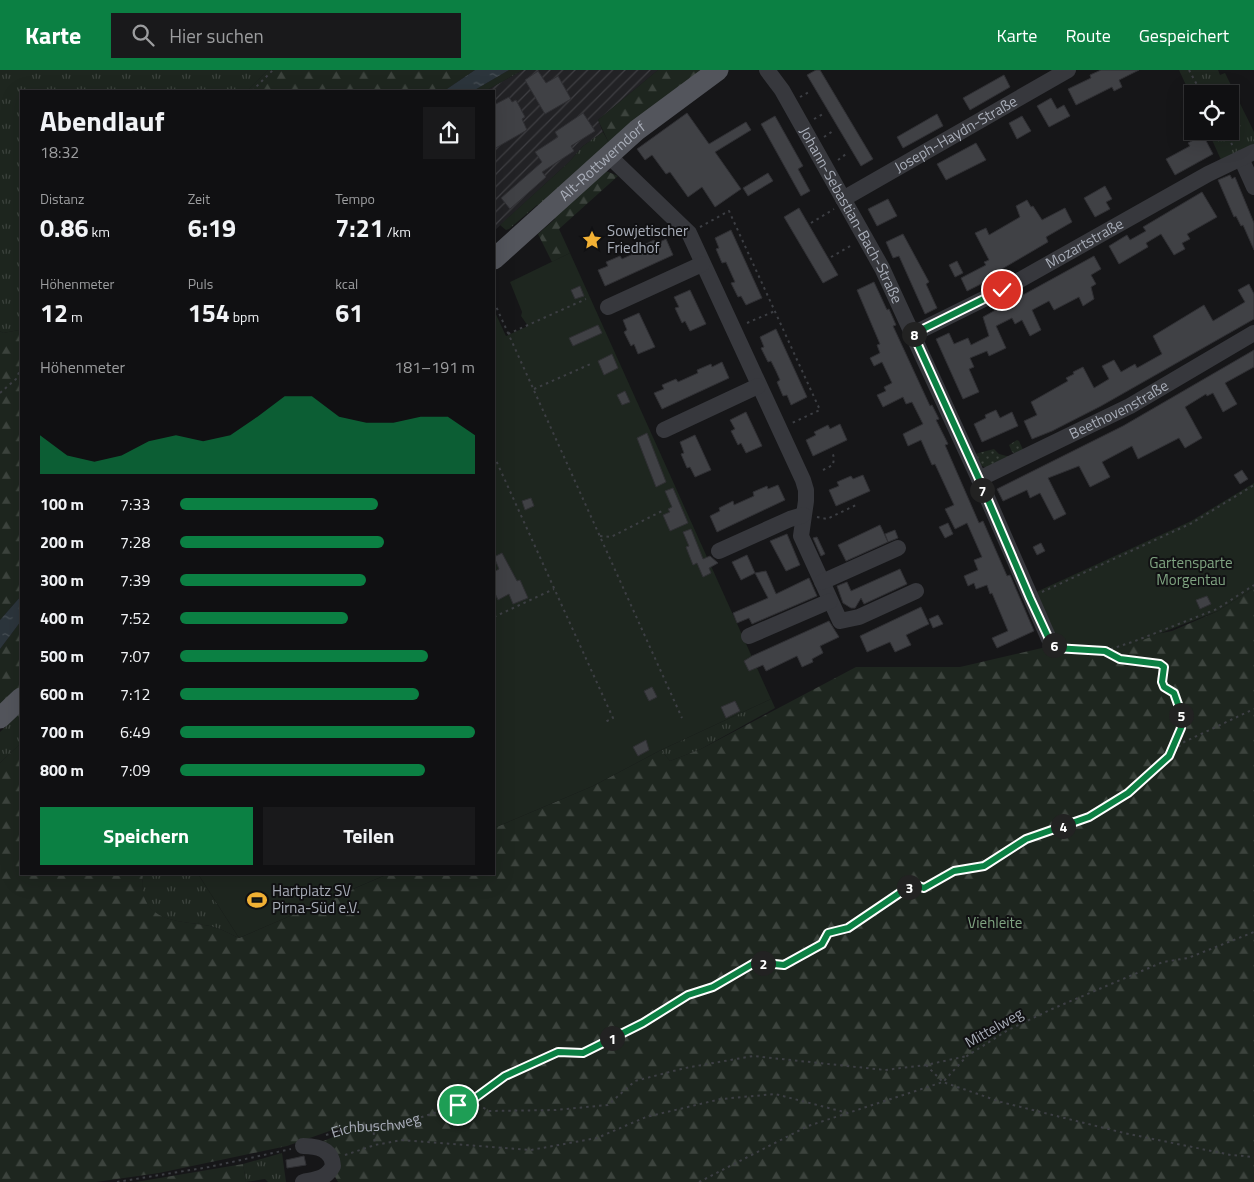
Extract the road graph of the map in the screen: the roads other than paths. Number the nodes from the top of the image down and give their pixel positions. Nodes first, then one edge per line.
1 (718, 70) edge
2 (767, 70) edge
3 (1068, 70) edge
4 (608, 155) junction
5 (1245, 157) edge
6 (1254, 187) edge
7 (844, 201) junction
8 (495, 258) edge
9 (702, 264) junction
10 (608, 307) dead end
11 (1254, 333) edge
12 (913, 334) junction
13 (758, 386) junction
14 (664, 430) dead end
15 (979, 479) junction
16 (803, 515) junction
17 (898, 548) dead end
18 (719, 551) dead end
19 (822, 582) junction
20 (916, 591) dead end
21 (830, 601) junction
22 (748, 636) dead end
23 (1049, 639) road end
24 (20, 699) edge
25 (0, 718) edge
26 (303, 1146) road end
27 (332, 1171) edge
28 (303, 1182) edge

1 - 4 main road, Alt-Rottwerndorf
2 - 7 street, Johann-Sebastian-Bach-Straße
3 - 7 street, Joseph-Haydn-Straße
4 - 8 main road, Alt-Rottwerndorf
4 - 9 street
5 - 6 street
5 - 12 street, Mozartstraße
7 - 12 street, Johann-Sebastian-Bach-Straße
9 - 10 street
9 - 13 street
11 - 15 street, Beethovenstraße
12 - 15 street, Johann-Sebastian-Bach-Straße
13 - 14 street
13 - 16 street
15 - 23 street, Johann-Sebastian-Bach-Straße
16 - 18 street
16 - 19 street
17 - 19 street
19 - 21 street
20 - 21 street
21 - 22 street
24 - 25 main road
26 - 27 street, Eichbuschweg
27 - 28 street

